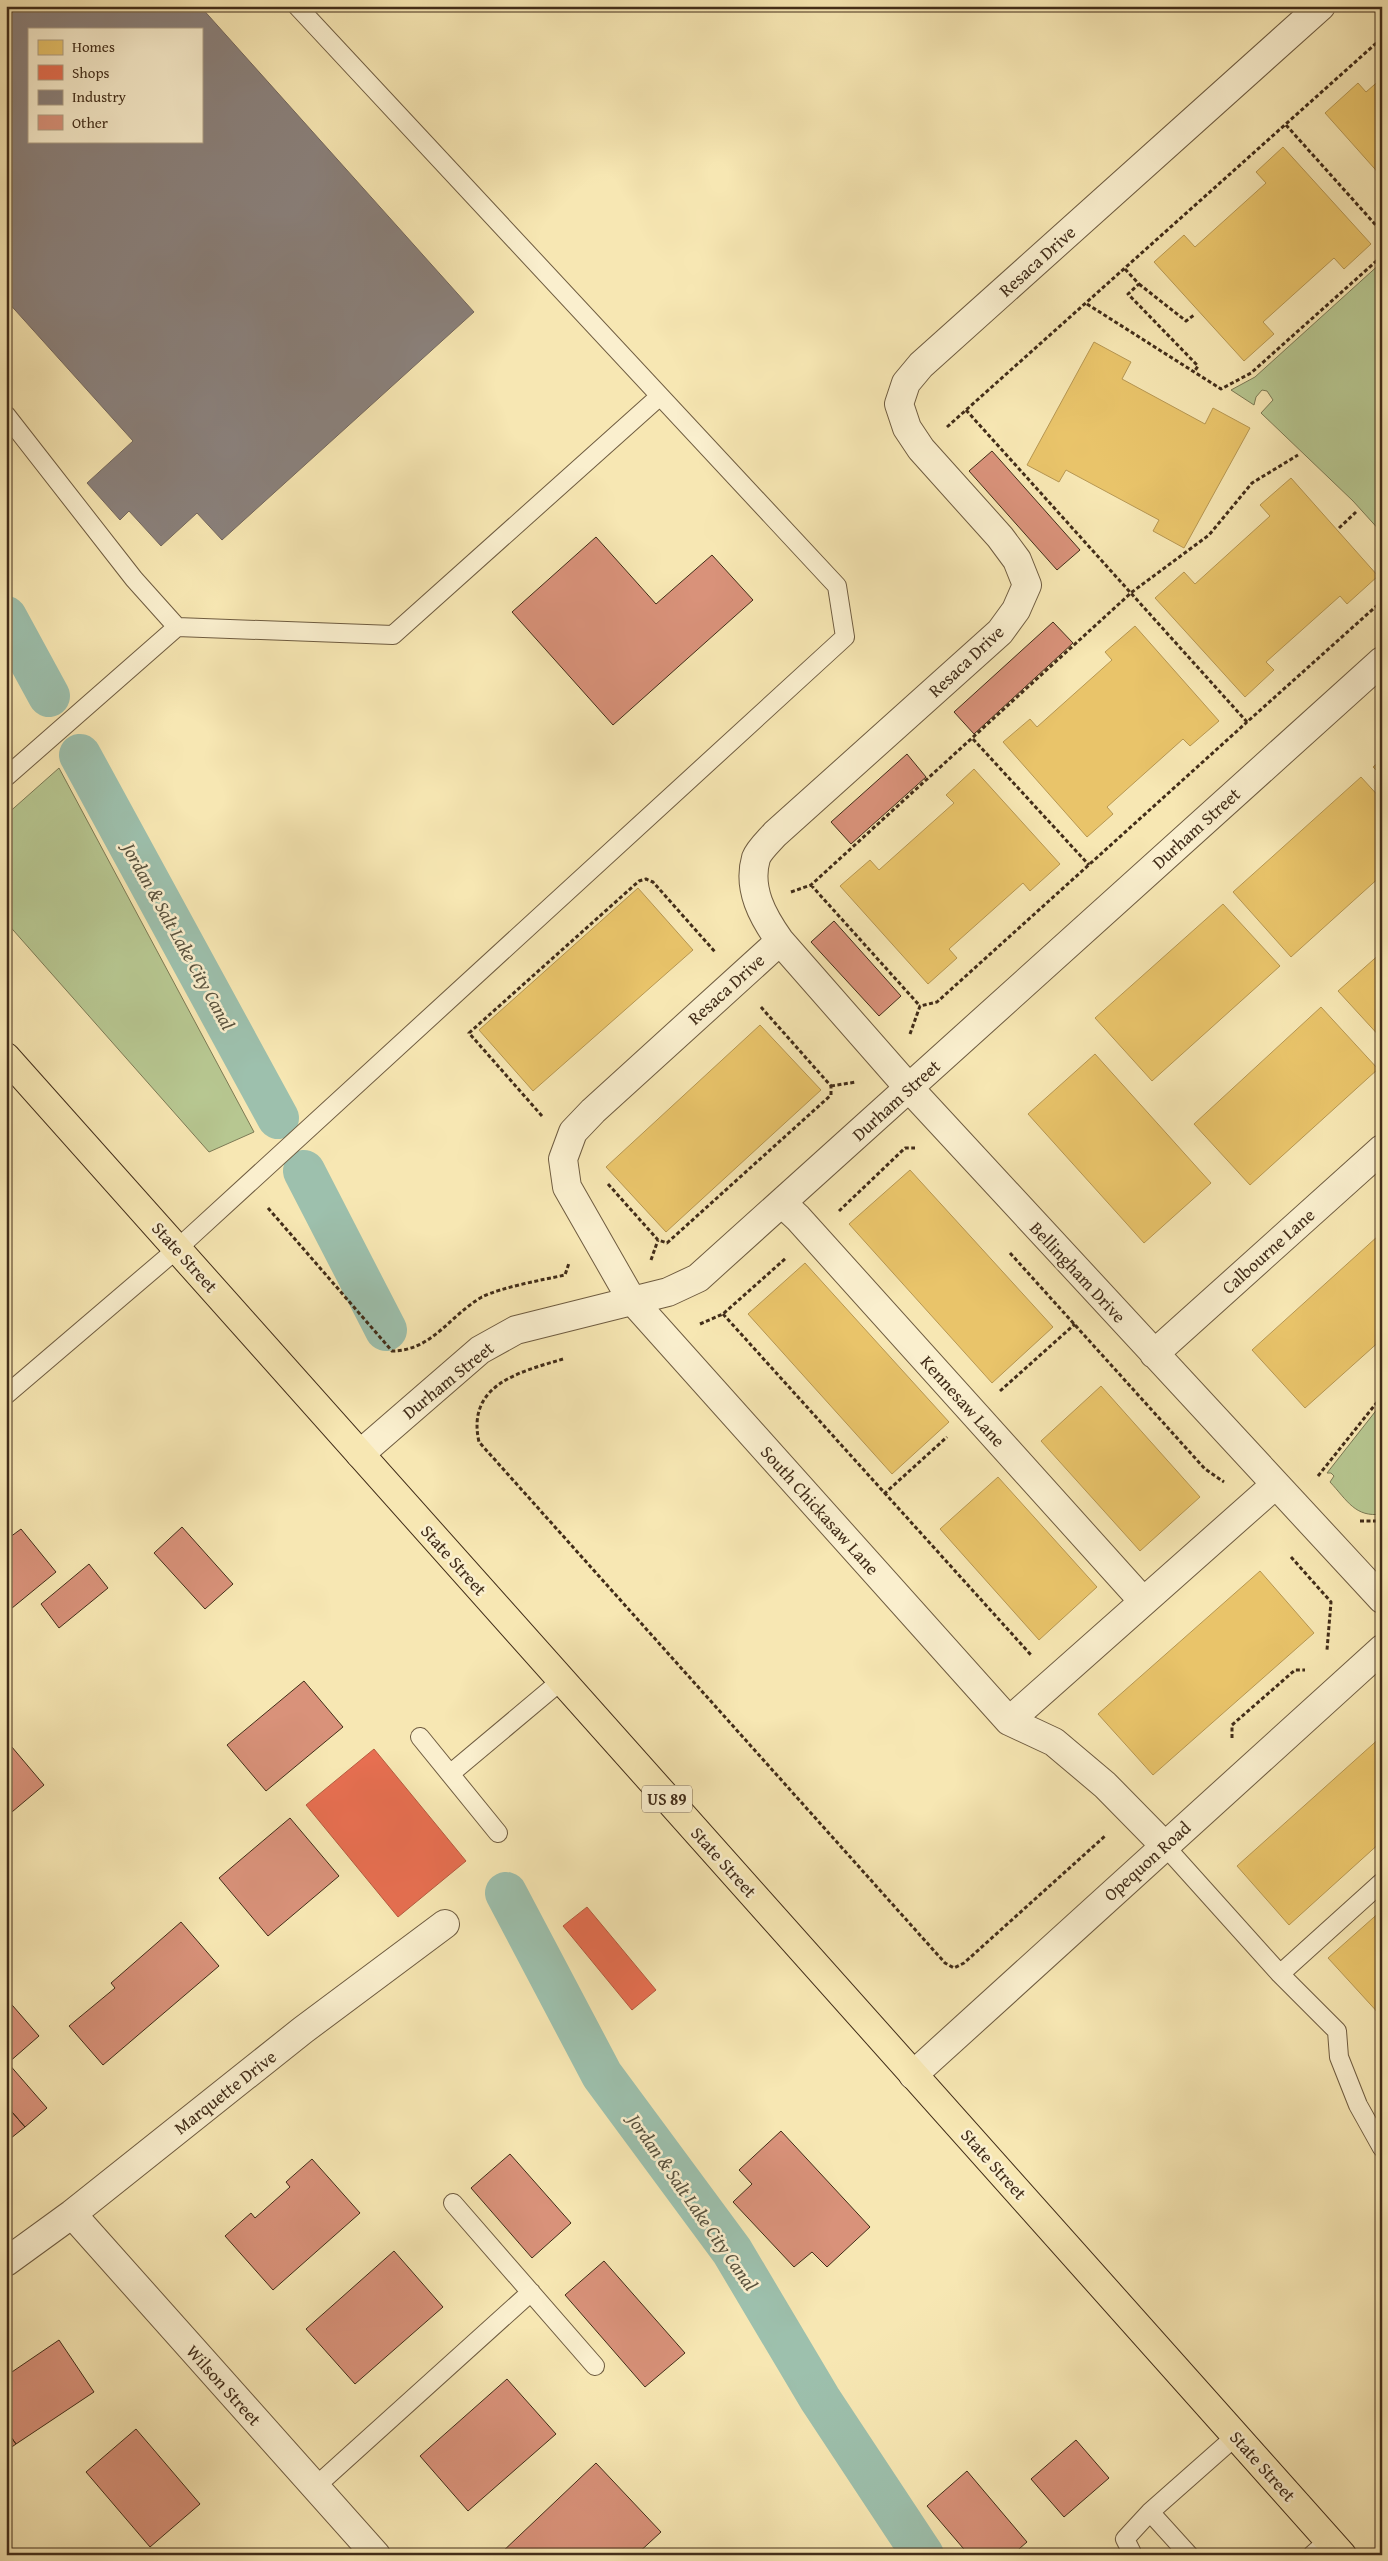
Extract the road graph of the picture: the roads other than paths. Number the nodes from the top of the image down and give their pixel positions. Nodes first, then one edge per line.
1 (297, 6) edge
2 (1321, 6) edge
3 (660, 396) junction
4 (6, 415) edge
5 (176, 627) junction
6 (1382, 661) edge
7 (6, 777) edge
8 (780, 941) junction
9 (6, 1057) edge
10 (909, 1088) junction
11 (1382, 1149) edge
12 (782, 1203) junction
13 (178, 1249) junction
14 (631, 1300) junction
15 (1154, 1354) junction
16 (6, 1395) edge
17 (360, 1454) junction
18 (1275, 1485) junction
19 (1382, 1599) edge
20 (1143, 1601) junction
21 (1382, 1649) edge
22 (562, 1680) junction
23 (1008, 1721) junction
24 (420, 1737) dead end
25 (450, 1774) junction
26 (498, 1833) dead end
27 (1164, 1845) junction
28 (1382, 1882) edge
29 (445, 1924) dead end
30 (1280, 1974) junction
31 (913, 2075) junction
32 (1382, 2148) edge
33 (453, 2203) dead end
34 (72, 2214) junction
35 (6, 2262) edge
36 (531, 2292) junction
37 (596, 2366) dead end
38 (1236, 2436) junction
39 (315, 2487) junction
40 (1150, 2512) junction
41 (1328, 2550) edge
42 (376, 2555) edge
43 (1133, 2555) edge
44 (1189, 2555) edge

1 - 3 lane
2 - 8 street, Resaca Drive
3 - 5 lane
3 - 13 lane
4 - 5 lane
5 - 7 lane
6 - 10 street, Durham Street
8 - 10 street, Bellingham Drive
8 - 14 street, Resaca Drive
9 - 13 main road, State Street / US 89
10 - 12 street, Durham Street
10 - 15 street, Bellingham Drive
11 - 15 street, Calbourne Lane
12 - 14 street, Durham Street
12 - 20 street, Kennesaw Lane
13 - 16 lane
13 - 17 main road, State Street / US 89
14 - 17 street, Durham Street
14 - 23 street, South Chickasaw Lane
15 - 18 street, Bellingham Drive
17 - 22 main road, State Street / US 89
18 - 19 street, Bellingham Drive
18 - 20 street
20 - 23 street
21 - 27 street, Opequon Road
22 - 25 lane
22 - 31 main road, State Street / US 89
23 - 27 street
24 - 25 lane
25 - 26 lane
27 - 30 lane
27 - 31 street, Opequon Road
28 - 30 lane
29 - 34 street, Marquette Drive
30 - 32 lane
31 - 38 main road, State Street / US 89
33 - 36 lane
34 - 35 street, Marquette Drive
34 - 39 street, Wilson Street
36 - 37 lane
36 - 39 lane
38 - 40 lane
38 - 41 main road, State Street / US 89
39 - 42 street, Wilson Street
40 - 43 lane
40 - 44 lane

